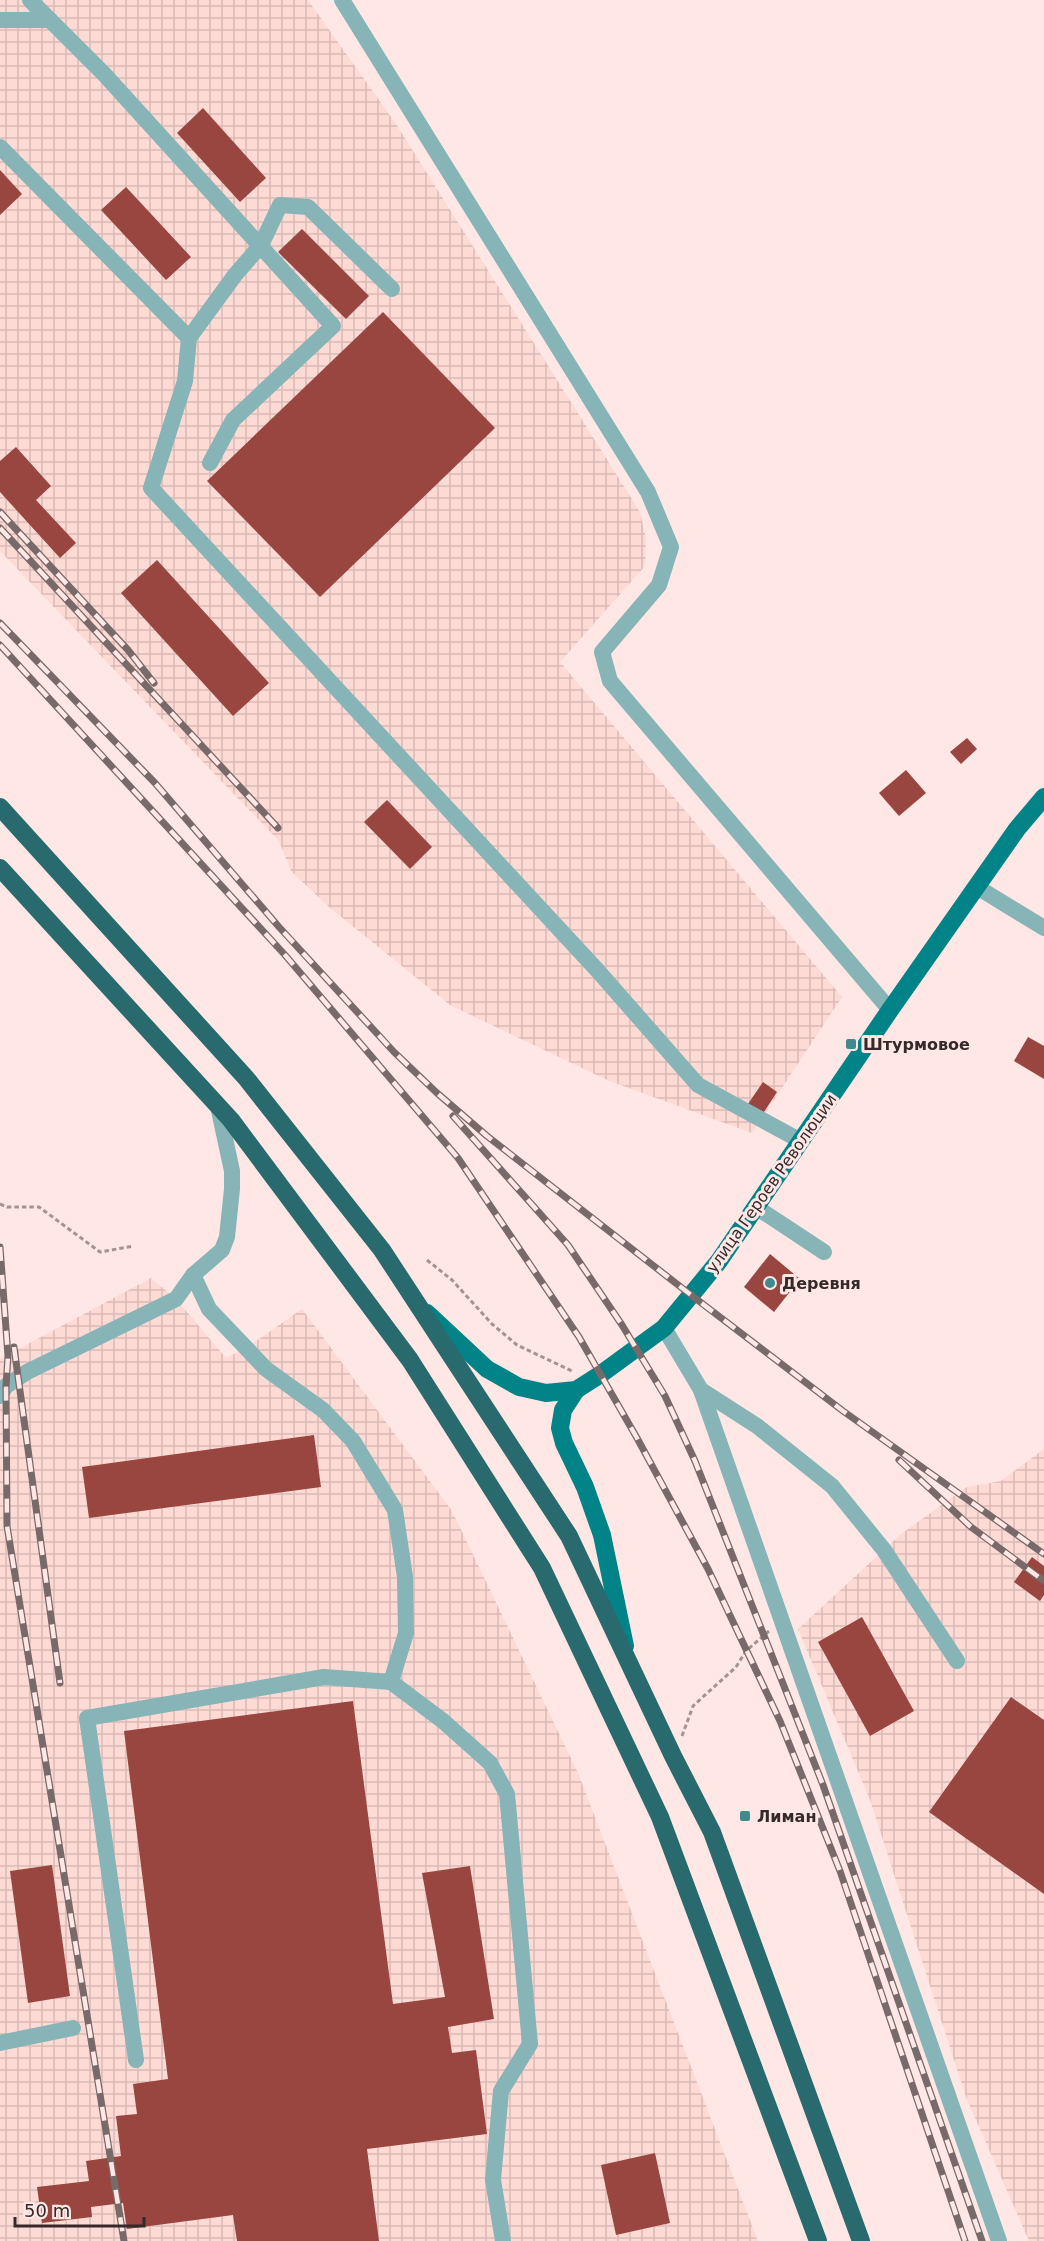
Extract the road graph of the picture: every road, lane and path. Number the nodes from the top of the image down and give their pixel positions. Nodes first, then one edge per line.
1 (30, 0) edge
2 (342, 0) edge
3 (0, 20) edge
4 (50, 21) junction
5 (0, 147) edge
6 (261, 245) junction
7 (392, 289) dead end
8 (189, 338) junction
9 (210, 463) dead end
10 (1044, 797) edge
11 (0, 807) edge
12 (0, 868) edge
13 (977, 886) junction
14 (1044, 928) edge
15 (890, 1010) junction
16 (218, 1106) junction
17 (801, 1141) junction
18 (0, 1204) edge
19 (756, 1207) junction
20 (134, 1246) dead end
21 (824, 1252) dead end
22 (427, 1260) dead end
23 (193, 1275) junction
24 (420, 1306) junction
25 (664, 1328) junction
26 (592, 1380) junction
27 (576, 1389) junction
28 (701, 1390) junction
29 (0, 1396) edge
30 (781, 1621) junction
31 (957, 1661) dead end
32 (628, 1663) junction
33 (391, 1682) junction
34 (682, 1736) dead end
35 (73, 2028) dead end
36 (0, 2043) edge
37 (136, 2060) dead end
38 (503, 2241) edge
39 (818, 2241) edge
40 (861, 2241) edge
41 (999, 2241) edge

1 - 4 street
2 - 15 street
3 - 4 street
4 - 6 street
5 - 8 street
6 - 7 street
6 - 8 street
6 - 9 street
8 - 17 street
10 - 13 main road, улица Героев Революции
11 - 24 highway
12 - 16 highway
13 - 14 street
13 - 15 main road, улица Героев Революции
15 - 17 main road, улица Героев Революции
16 - 23 street
16 - 39 highway
17 - 19 main road, улица Героев Революции
18 - 20 path
19 - 21 street
19 - 25 main road, улица Героев Революции
22 - 26 path
23 - 29 street
23 - 33 street
24 - 27 main road, улица Героев Революции
24 - 32 highway
25 - 26 main road, улица Героев Революции
25 - 28 street
26 - 27 main road, улица Героев Революции
27 - 32 main road
28 - 30 street
28 - 31 street
30 - 34 path
30 - 41 street
32 - 40 highway
33 - 37 street
33 - 38 street
35 - 36 street

